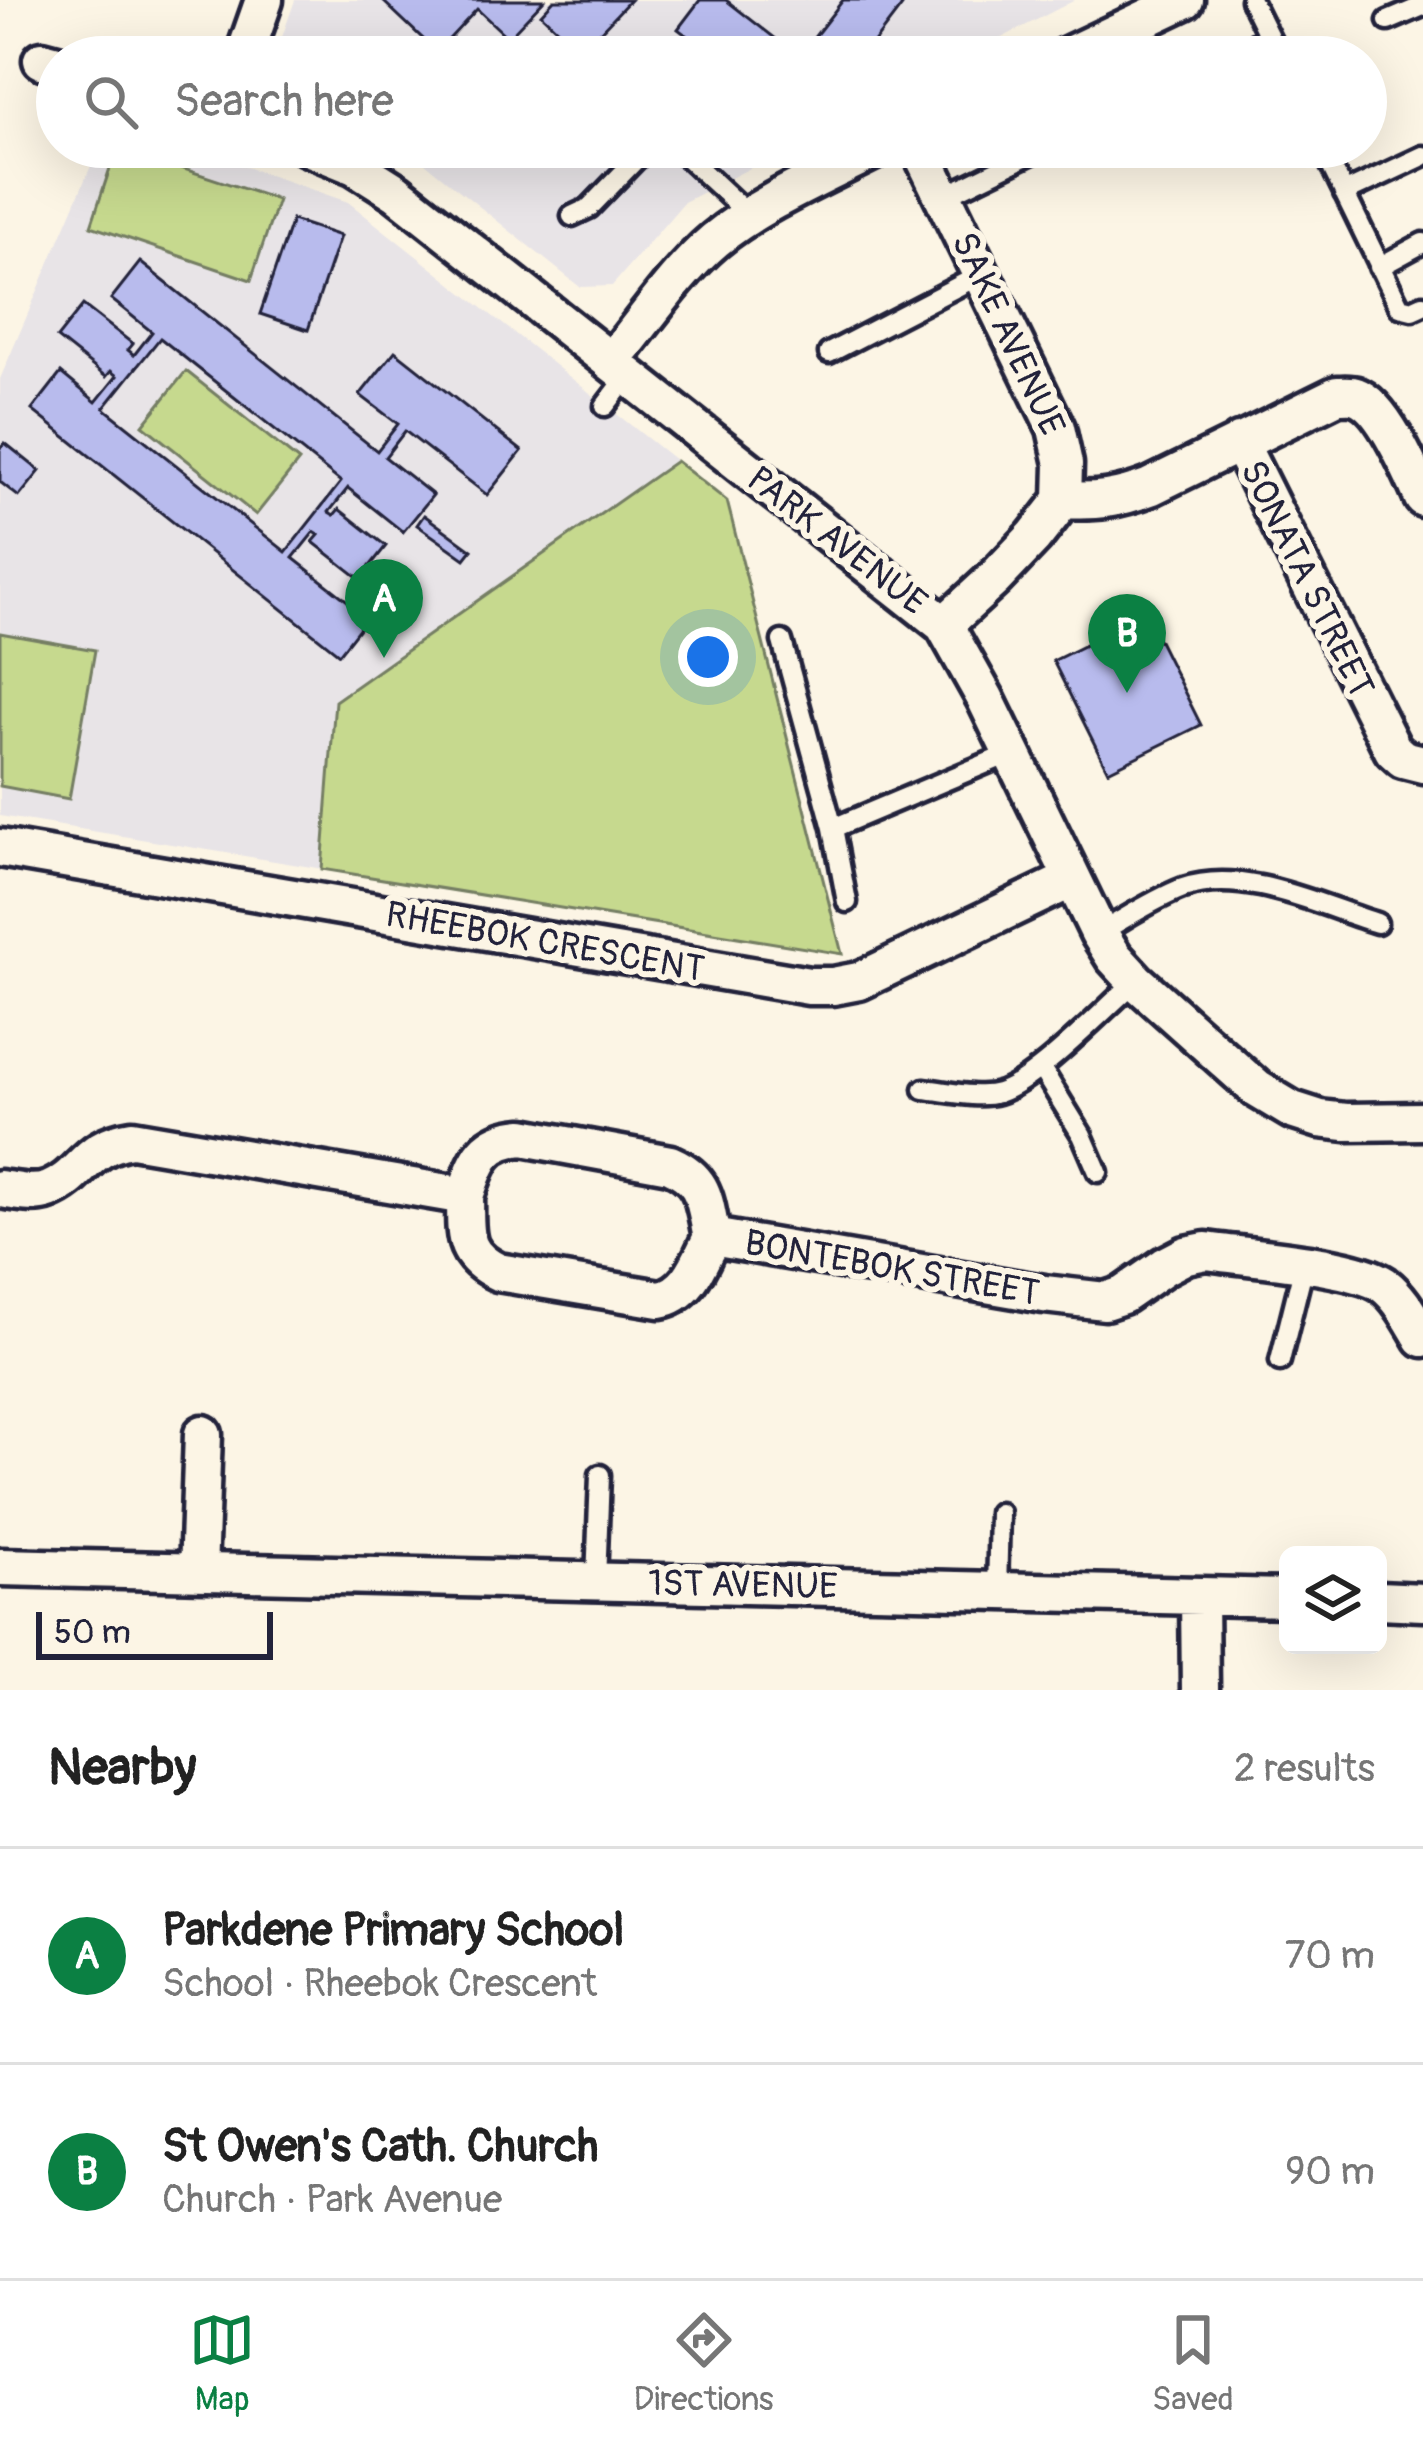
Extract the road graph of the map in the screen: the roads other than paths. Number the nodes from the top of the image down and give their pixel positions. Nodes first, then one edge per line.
1 (263, 0) edge
2 (1185, 0) edge
3 (1251, 0) edge
4 (1423, 6) edge
5 (1388, 21) dead end
6 (251, 36) edge
7 (1109, 36) edge
8 (1269, 36) edge
9 (1423, 156) edge
10 (358, 168) edge
11 (628, 168) edge
12 (699, 168) edge
13 (840, 168) edge
14 (930, 168) edge
15 (1003, 168) edge
16 (1332, 168) edge
17 (1344, 194) junction
18 (945, 196) junction
19 (750, 215) junction
20 (572, 216) dead end
21 (1423, 243) edge
22 (1379, 267) junction
23 (980, 275) junction
24 (1415, 308) edge
25 (829, 353) dead end
26 (620, 369) junction
27 (605, 406) dead end
28 (1240, 442) junction
29 (1420, 482) edge
30 (1063, 500) junction
31 (944, 626) junction
32 (782, 641) dead end
33 (1011, 753) junction
34 (1423, 764) edge
35 (833, 828) junction
36 (0, 848) edge
37 (1072, 879) junction
38 (848, 902) dead end
39 (1377, 923) dead end
40 (1099, 933) junction
41 (1136, 982) junction
42 (1040, 1068) junction
43 (924, 1089) dead end
44 (1423, 1120) edge
45 (1098, 1172) dead end
46 (0, 1189) edge
47 (465, 1196) junction
48 (712, 1237) junction
49 (1304, 1264) junction
50 (1423, 1338) edge
51 (1280, 1361) dead end
52 (203, 1434) dead end
53 (600, 1475) dead end
54 (999, 1514) dead end
55 (0, 1567) edge
56 (198, 1571) junction
57 (596, 1581) junction
58 (997, 1591) junction
59 (1199, 1596) junction
60 (1279, 1598) edge
61 (1387, 1600) edge
62 (1423, 1602) edge
63 (1200, 1690) edge

1 - 6 street
2 - 7 street
3 - 8 lane
4 - 5 lane
9 - 17 lane
10 - 26 street, PARK AVENUE
11 - 20 lane
12 - 19 lane
13 - 19 street
14 - 18 street, SAKE AVENUE
15 - 18 lane
16 - 17 lane
17 - 22 lane
18 - 23 street, SAKE AVENUE
19 - 26 street
21 - 22 lane
22 - 24 lane
23 - 25 lane
23 - 30 street, SAKE AVENUE
26 - 27 lane
26 - 31 street, PARK AVENUE
28 - 29 street
28 - 30 street
28 - 34 street, SONATA STREET
30 - 31 street
31 - 33 street, PARK AVENUE
32 - 35 lane
33 - 35 lane
33 - 37 street, PARK AVENUE
35 - 38 lane
36 - 37 street, RHEEBOK CRESCENT
37 - 40 street, PARK AVENUE
39 - 40 lane
40 - 41 street, PARK AVENUE
41 - 42 lane
41 - 44 street, PARK AVENUE
42 - 43 lane
42 - 45 lane
46 - 47 street
47 - 48 street
47 - 48 street, BONTEBOK STREET
48 - 49 street, BONTEBOK STREET
49 - 50 street, BONTEBOK STREET
49 - 51 lane
52 - 56 street
53 - 57 lane
54 - 58 lane
55 - 56 street, 1ST AVENUE
56 - 57 street, 1ST AVENUE
57 - 58 street, 1ST AVENUE
58 - 59 street, 1ST AVENUE
59 - 60 street, 1ST AVENUE
59 - 63 street
61 - 62 street

